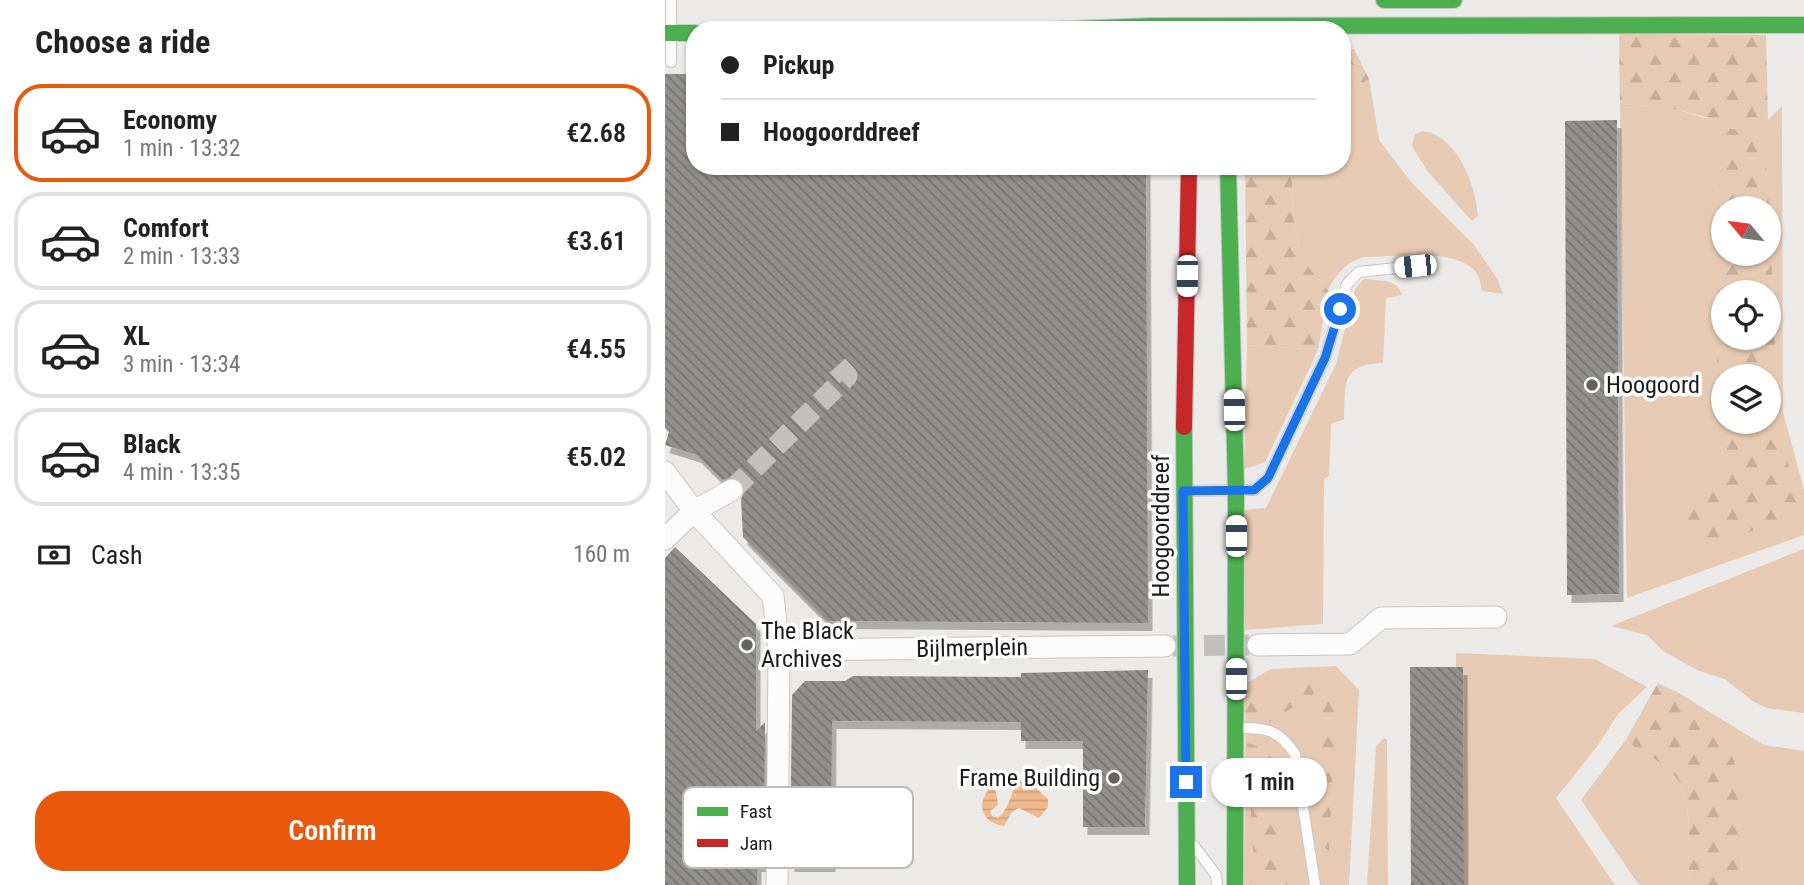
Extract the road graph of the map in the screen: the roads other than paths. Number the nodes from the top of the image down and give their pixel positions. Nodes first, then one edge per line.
1 (671, 0) edge
2 (1384, 0) edge
3 (1422, 0) edge
4 (1454, 0) edge
5 (1203, 21) edge
6 (1219, 21) edge
7 (1804, 25) edge
8 (1351, 27) edge
9 (668, 33) edge
10 (686, 33) edge
11 (671, 62) dead end
12 (1189, 175) edge
13 (1228, 175) edge
14 (1415, 266) dead end
15 (665, 472) edge
16 (731, 489) tunnel mouth
17 (1183, 491) junction
18 (1235, 491) junction
19 (694, 511) junction
20 (665, 539) edge
21 (1496, 617) dead end
22 (1258, 645) tunnel mouth
23 (1165, 646) tunnel mouth
24 (779, 650) junction
25 (1236, 728) junction
26 (778, 787) edge
27 (1186, 835) junction
28 (1187, 885) edge
29 (1217, 885) edge
30 (1235, 885) edge
31 (1315, 885) edge

1 - 9 lane
2 - 3 street
3 - 4 street
5 - 6 street
7 - 8 street
9 - 10 street
9 - 11 lane
12 - 17 street, Hoogoorddreef
13 - 18 street
14 - 18 lane
15 - 19 street
16 - 19 street
17 - 18 lane
17 - 27 street, Hoogoorddreef
18 - 25 street
19 - 20 street
19 - 24 street
21 - 22 street
23 - 24 street, Bijlmerplein
24 - 26 street
25 - 30 street
25 - 31 lane
27 - 28 street, Hoogoorddreef
27 - 29 lane

